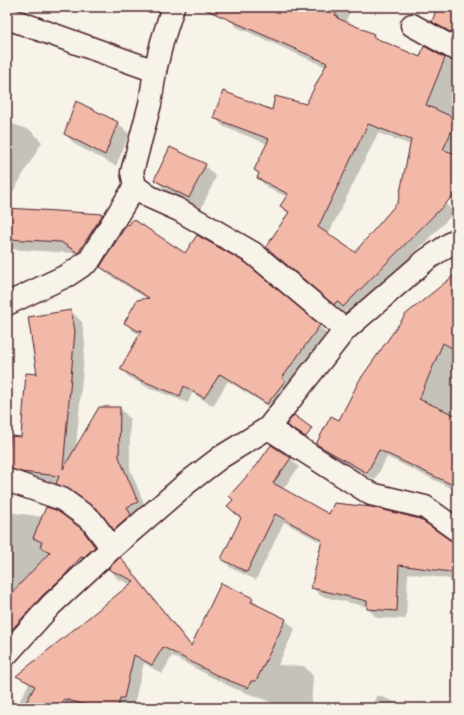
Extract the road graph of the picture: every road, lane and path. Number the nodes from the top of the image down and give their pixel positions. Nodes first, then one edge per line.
1 (173, 7) edge
2 (7, 18) edge
3 (412, 24) dead end
4 (457, 50) edge
5 (155, 71) junction
6 (135, 186) junction
7 (457, 239) edge
8 (7, 304) edge
9 (345, 330) junction
10 (268, 428) junction
11 (7, 480) edge
12 (457, 530) edge
13 (112, 548) junction
14 (7, 654) edge

1 - 5 street
2 - 5 street
3 - 4 street
5 - 6 street
6 - 8 street
6 - 9 street
7 - 9 street
9 - 10 street
10 - 12 street
10 - 13 street
11 - 13 street
13 - 14 street

